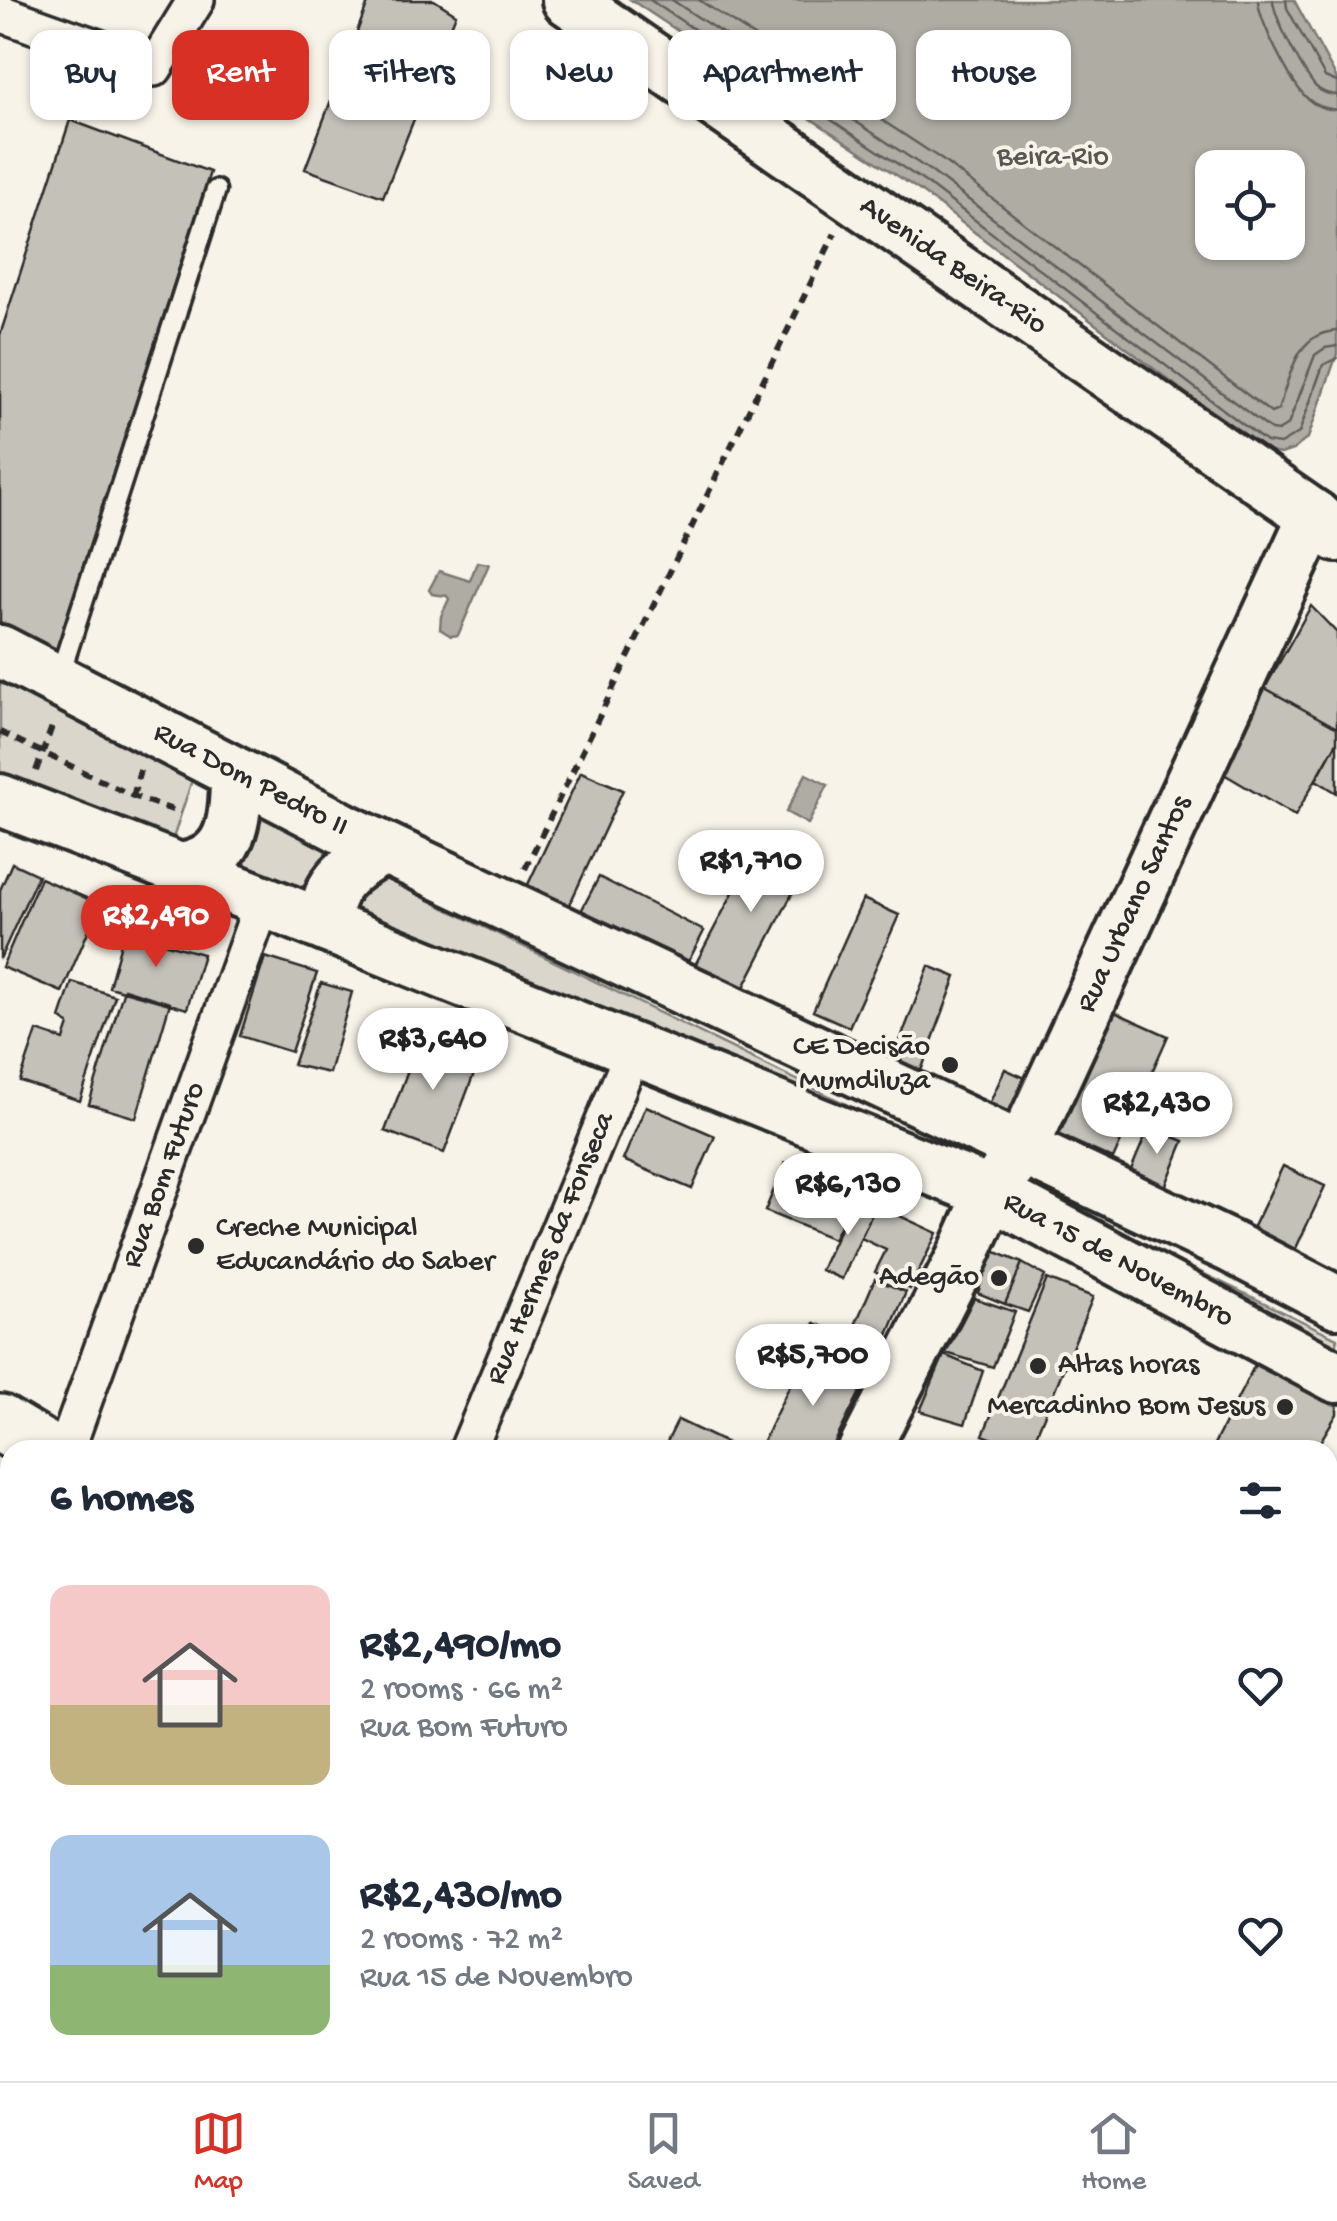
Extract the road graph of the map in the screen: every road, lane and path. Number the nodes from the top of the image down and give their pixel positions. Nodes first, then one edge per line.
1 (196, 0) edge
2 (568, 0) edge
3 (603, 0) edge
4 (0, 14) edge
5 (216, 190) dead end
6 (856, 200) junction
7 (1331, 516) edge
8 (0, 651) edge
9 (58, 694) junction
10 (0, 732) edge
11 (44, 752) junction
12 (142, 765) dead end
13 (236, 775) junction
14 (14, 793) edge
15 (133, 796) junction
16 (128, 811) dead end
17 (181, 813) dead end
18 (385, 849) junction
19 (178, 868) junction
20 (263, 901) junction
21 (506, 906) junction
22 (328, 926) junction
23 (634, 1049) junction
24 (1021, 1151) junction
25 (992, 1193) junction
26 (1337, 1302) edge
27 (1337, 1376) edge
28 (0, 1424) edge
29 (28, 1440) edge
30 (70, 1440) edge
31 (472, 1440) edge
32 (869, 1440) edge

1 - 4 street
2 - 6 main road, Avenida Beira-Rio
3 - 7 street
5 - 9 lane
6 - 7 main road, Avenida Beira-Rio
6 - 21 path
7 - 24 main road, Rua Urbano Santos
8 - 9 main road, Rua Dom Pedro II
9 - 11 path
9 - 13 main road, Rua Dom Pedro II
10 - 11 path
11 - 14 path
11 - 15 path
12 - 15 path
13 - 18 main road, Rua Dom Pedro II
13 - 19 main road
14 - 19 main road, Rua 15 de Novembro
15 - 16 path
15 - 17 path
18 - 21 main road, Rua Dom Pedro II
18 - 22 main road
19 - 20 main road, Rua 15 de Novembro
20 - 22 main road, Rua 15 de Novembro
20 - 30 street, Rua Bom Futuro
21 - 24 main road, Rua 15 de Novembro
22 - 23 main road, Rua 15 de Novembro
23 - 25 main road, Rua 15 de Novembro
23 - 31 street, Rua Hermes da Fonseca
24 - 25 main road, Rua Urbano Santos
24 - 26 main road, Rua 15 de Novembro
25 - 27 main road, Rua 15 de Novembro
25 - 32 main road, Rua Urbano Santos
28 - 29 main road

